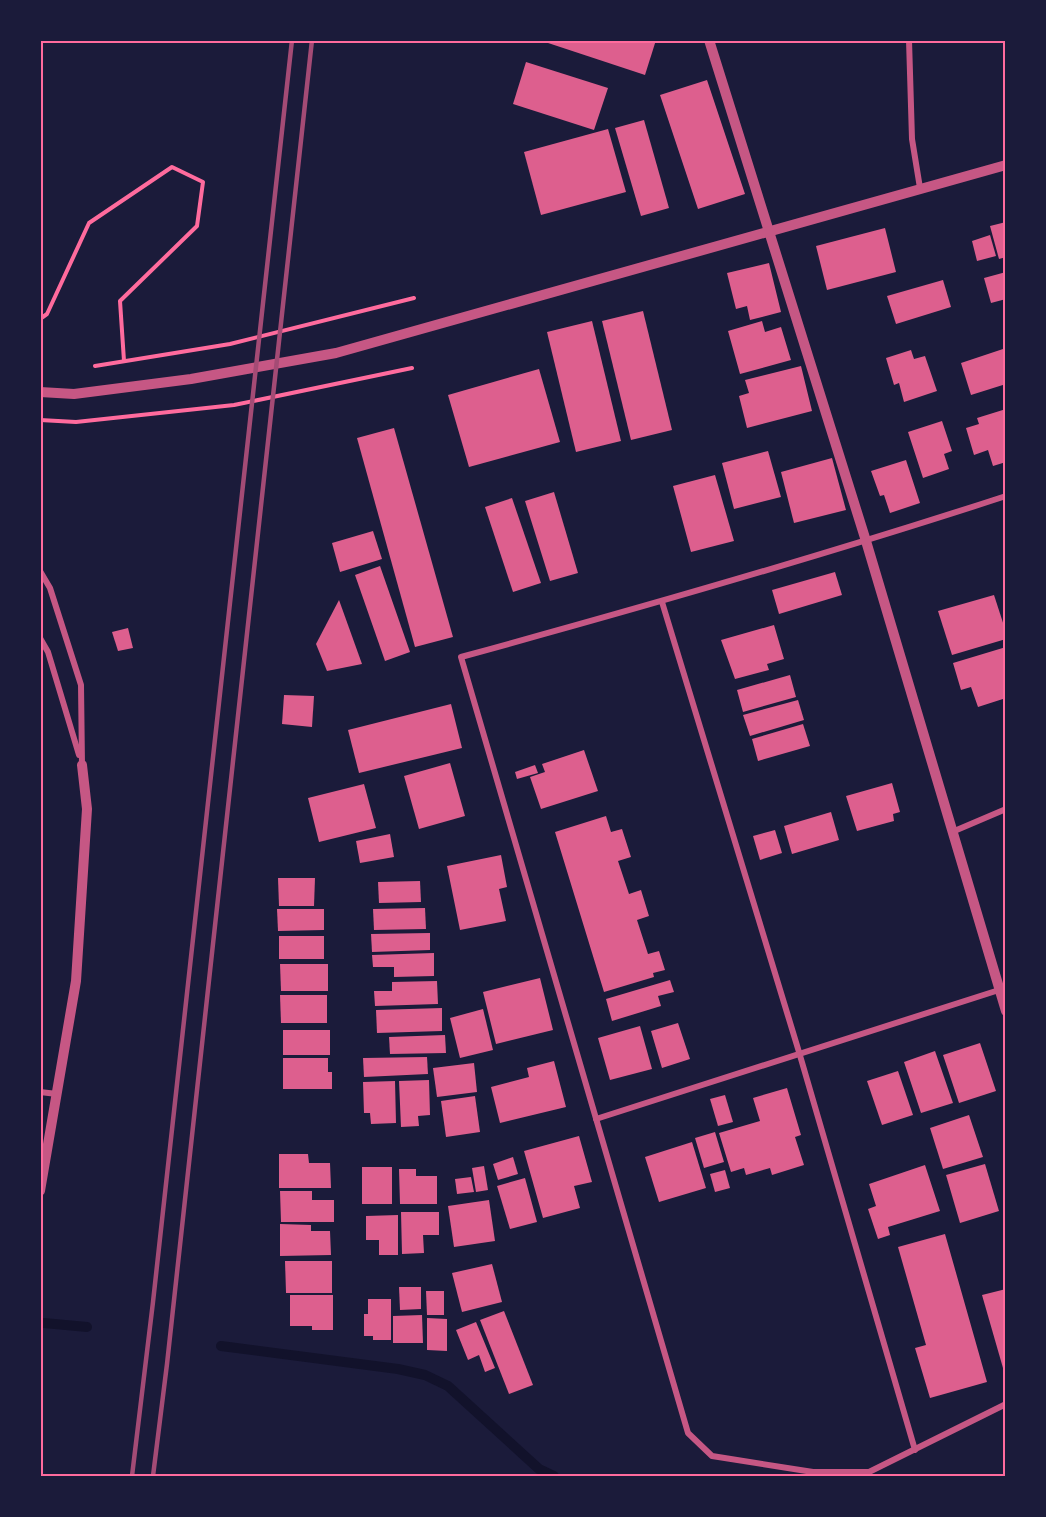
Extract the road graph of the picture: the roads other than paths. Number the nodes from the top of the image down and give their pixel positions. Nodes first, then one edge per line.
1 (709, 40) edge
2 (909, 40) edge
3 (1005, 165) edge
4 (920, 189) junction
5 (769, 232) junction
6 (40, 392) edge
7 (1005, 496) edge
8 (866, 542) junction
9 (40, 571) edge
10 (662, 602) junction
11 (40, 638) edge
12 (82, 765) junction
13 (1005, 809) edge
14 (952, 832) junction
15 (1002, 988) edge
16 (1005, 1011) edge
17 (799, 1052) junction
18 (40, 1092) edge
19 (57, 1094) junction
20 (596, 1119) junction
21 (40, 1191) edge
22 (1005, 1404) edge
23 (915, 1450) junction

1 - 5 street
2 - 4 street
3 - 4 street
4 - 5 street
5 - 6 street
5 - 8 street
7 - 8 street
8 - 10 street
8 - 14 street
9 - 12 street
10 - 17 street
10 - 20 street
11 - 12 street
12 - 19 street
13 - 14 street
14 - 15 street
15 - 16 street
15 - 17 street
17 - 20 street
17 - 23 street
18 - 19 street
19 - 21 street
20 - 23 street
22 - 23 street

